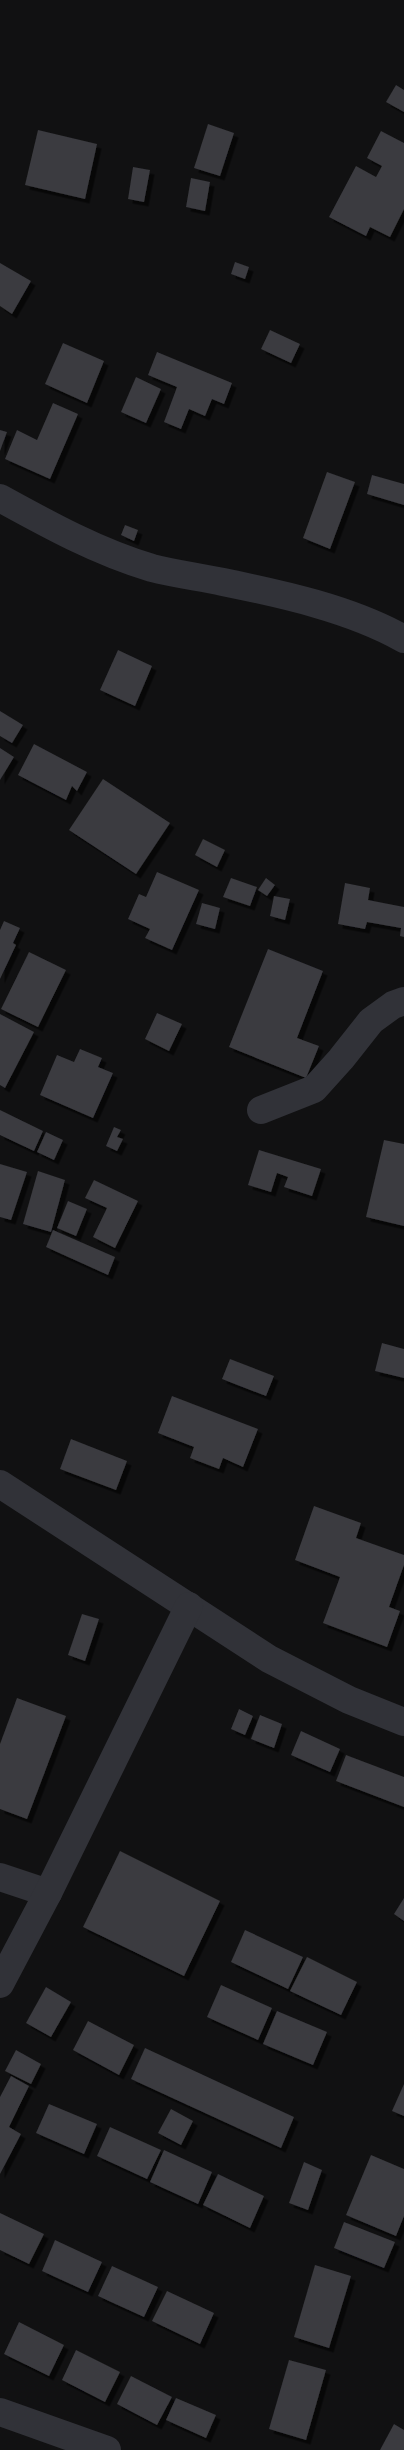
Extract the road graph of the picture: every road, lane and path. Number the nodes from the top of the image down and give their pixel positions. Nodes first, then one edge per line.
1 (0, 498) edge
2 (404, 639) edge
3 (404, 1000) edge
4 (261, 1110) dead end
5 (0, 1484) edge
6 (189, 1606) junction
7 (404, 1722) edge
8 (0, 1877) edge
9 (48, 1893) junction
10 (0, 1984) edge
11 (0, 2412) edge
12 (107, 2450) edge

1 - 2 street
3 - 4 street
5 - 6 street
6 - 7 street
6 - 9 street
8 - 9 street
9 - 10 street
11 - 12 street

